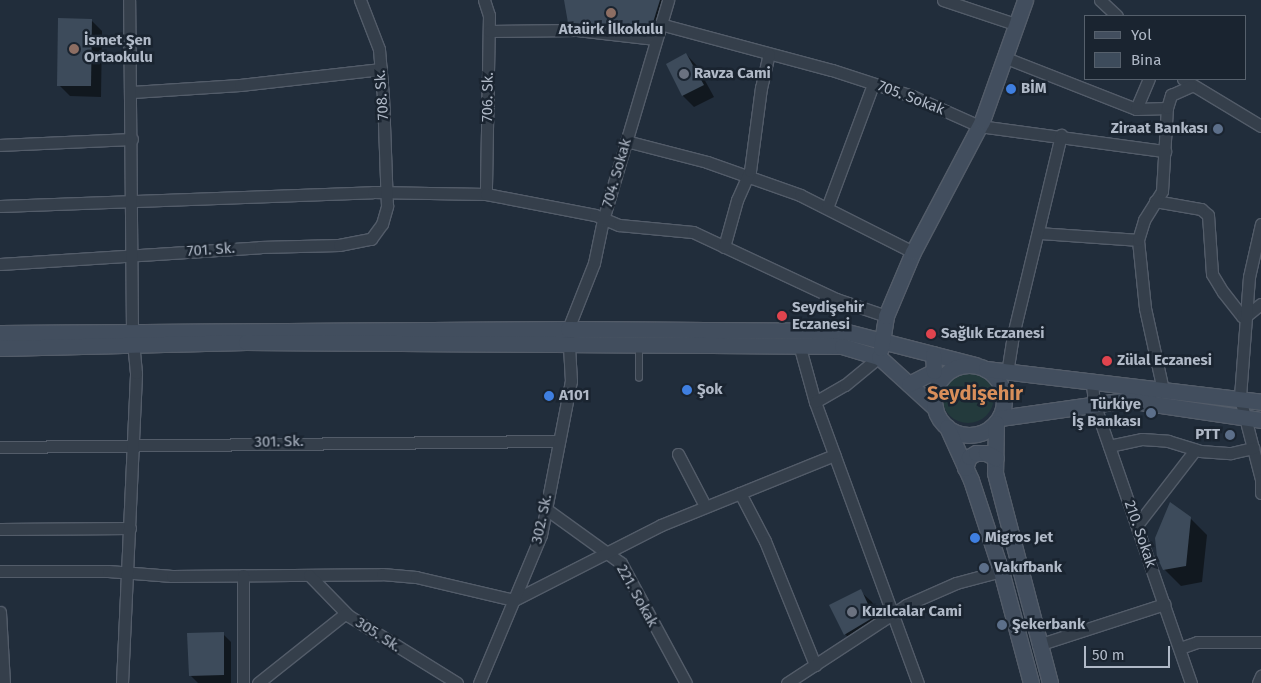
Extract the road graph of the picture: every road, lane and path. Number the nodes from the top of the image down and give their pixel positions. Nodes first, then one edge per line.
1 (130, 0) edge
2 (360, 0) edge
3 (484, 0) edge
4 (668, 0) edge
5 (943, 0) edge
6 (1025, 0) edge
7 (1100, 0) edge
8 (1116, 15) edge
9 (660, 24) junction
10 (1018, 25) junction
11 (489, 31) junction
12 (655, 39) junction
13 (769, 54) junction
14 (1006, 58) junction
15 (381, 69) junction
16 (1149, 80) edge
17 (1187, 82) edge
18 (873, 84) junction
19 (132, 92) junction
20 (1167, 108) junction
21 (1136, 109) junction
22 (979, 126) junction
23 (1261, 126) edge
24 (1061, 135) junction
25 (132, 139) junction
26 (626, 141) junction
27 (0, 145) edge
28 (1165, 151) junction
29 (747, 178) junction
30 (387, 193) junction
31 (486, 194) junction
32 (132, 200) junction
33 (1155, 201) junction
34 (0, 206) edge
35 (827, 208) junction
36 (603, 220) junction
37 (1261, 224) edge
38 (1039, 233) junction
39 (1138, 240) junction
40 (724, 246) junction
41 (913, 252) junction
42 (133, 254) junction
43 (0, 264) edge
44 (1261, 304) edge
45 (886, 316) junction
46 (1246, 316) junction
47 (568, 329) junction
48 (0, 333) edge
49 (133, 338) junction
50 (883, 340) junction
51 (567, 345) junction
52 (639, 346) junction
53 (0, 348) edge
54 (800, 348) junction
55 (933, 354) junction
56 (879, 357) junction
57 (981, 367) junction
58 (1008, 373) junction
59 (639, 378) dead end
60 (909, 384) junction
61 (1092, 384) junction
62 (1164, 390) junction
63 (1240, 398) junction
64 (815, 402) junction
65 (1261, 402) edge
66 (1094, 403) junction
67 (935, 408) junction
68 (1244, 417) junction
69 (998, 420) junction
70 (1261, 420) edge
71 (947, 427) junction
72 (558, 441) junction
73 (131, 444) junction
74 (1109, 446) junction
75 (0, 447) edge
76 (1253, 448) junction
77 (1195, 450) junction
78 (678, 454) dead end
79 (834, 454) junction
80 (996, 458) junction
81 (965, 468) junction
82 (740, 493) junction
83 (1261, 493) edge
84 (704, 502) junction
85 (546, 509) junction
86 (1137, 525) junction
87 (130, 528) junction
88 (0, 529) edge
89 (608, 552) junction
90 (0, 571) edge
91 (1001, 571) junction
92 (128, 574) junction
93 (243, 575) junction
94 (309, 575) junction
95 (514, 600) junction
96 (1164, 604) junction
97 (0, 612) edge
98 (346, 613) junction
99 (895, 615) junction
100 (1261, 642) edge
101 (1038, 645) junction
102 (1180, 648) junction
103 (815, 665) junction
104 (1261, 676) edge
105 (442, 680) edge
106 (4, 683) edge
107 (122, 683) edge
108 (243, 683) edge
109 (258, 683) edge
110 (457, 683) edge
111 (479, 683) edge
112 (686, 683) edge
113 (787, 683) edge
114 (918, 683) edge
115 (1031, 683) edge
116 (1050, 683) edge
117 (1191, 683) edge
118 (1258, 683) edge

1 - 19 street
2 - 15 street, 708. Sk.
3 - 11 street, 706. Sk.
4 - 9 street, 704. Sokak
5 - 10 street
6 - 10 main road
7 - 8 street
9 - 12 street, 704. Sokak
9 - 13 street, 705. Sokak
10 - 14 main road
11 - 12 street
11 - 31 street, 706. Sk.
12 - 26 street, 704. Sokak
13 - 18 street, 705. Sokak
13 - 29 street
14 - 21 street
14 - 22 main road
15 - 19 street
15 - 30 street, 708. Sk.
16 - 21 street
17 - 20 street
17 - 23 street
18 - 22 street, 705. Sokak
18 - 35 street
19 - 25 street
20 - 21 street
20 - 28 street
22 - 24 street, 705. Sokak
22 - 41 main road
24 - 28 street, 705. Sokak
24 - 38 street
25 - 27 street
25 - 32 street
26 - 29 street
26 - 36 street, 704. Sokak
28 - 33 street
29 - 35 street
29 - 40 street
30 - 31 street
30 - 32 street
30 - 42 street, 701. Sk.
31 - 36 street
32 - 34 street
32 - 42 street
33 - 39 street
33 - 46 street
35 - 41 street
36 - 40 street
36 - 47 street, 704. Sokak
37 - 46 street
38 - 39 street
38 - 58 street
39 - 62 street
40 - 45 street
41 - 45 main road
42 - 43 street, 701. Sk.
42 - 49 street
44 - 46 street
45 - 50 main road
46 - 63 street
47 - 49 main road
47 - 50 main road
47 - 51 street, 704. Sokak
48 - 49 main road
49 - 51 main road
49 - 53 main road
49 - 73 street
50 - 55 main road
50 - 56 main road
51 - 52 main road
51 - 72 street, 302. Sk.
52 - 54 main road
52 - 59 lane
54 - 56 main road
54 - 64 street
55 - 57 main road
55 - 60 main road
56 - 60 main road
56 - 64 street
57 - 58 main road
57 - 67 main road
57 - 69 main road
58 - 61 main road
60 - 67 main road
61 - 62 main road
61 - 66 street, 210. Sokak
62 - 63 main road
63 - 65 main road
63 - 68 street
64 - 79 street
66 - 68 main road
66 - 69 main road
66 - 74 street, 210. Sokak
67 - 71 main road
68 - 70 main road
68 - 76 street
69 - 71 main road
69 - 80 main road
71 - 81 main road
72 - 73 street, 301. Sk.
72 - 85 street, 302. Sk.
73 - 75 street, 301. Sk.
73 - 87 street
74 - 77 street
74 - 86 street, 210. Sokak
76 - 77 street
76 - 83 street
77 - 86 street
78 - 84 street
79 - 82 street
79 - 84 street
79 - 99 street
80 - 81 main road
80 - 101 main road
81 - 91 main road
82 - 89 street
82 - 103 street
84 - 89 street
85 - 89 street, 221. Sokak
85 - 95 street, 302. Sk.
86 - 96 street, 210. Sokak
87 - 88 street
87 - 92 street
89 - 95 street
89 - 112 street, 221. Sokak
90 - 92 street
91 - 99 street
91 - 115 main road
92 - 93 street
92 - 107 street
93 - 94 street
93 - 108 street
94 - 95 street
94 - 98 street, 305. Sk.
95 - 111 street, 302. Sk.
96 - 101 street
96 - 102 street, 210. Sokak
97 - 106 street
98 - 105 street, 305. Sk.
98 - 109 street
99 - 103 street
99 - 114 street
100 - 102 street
101 - 116 main road
102 - 117 street, 210. Sokak
103 - 113 street
104 - 118 street
105 - 110 street, 305. Sk.

